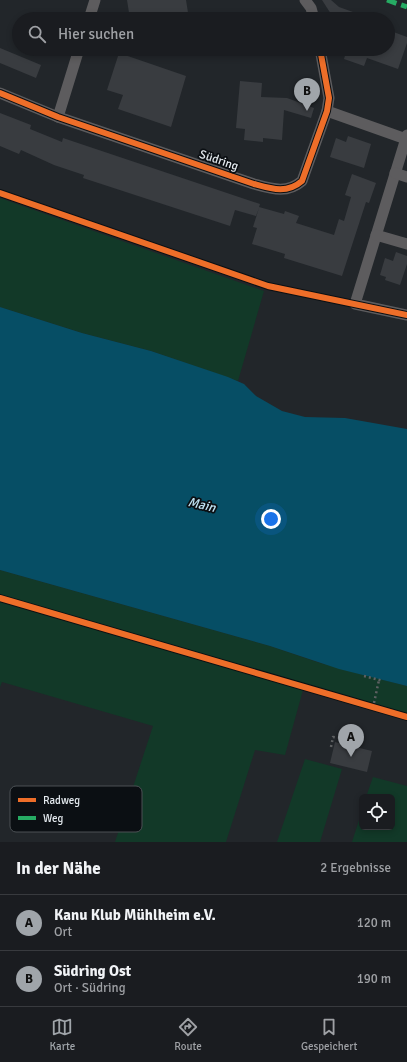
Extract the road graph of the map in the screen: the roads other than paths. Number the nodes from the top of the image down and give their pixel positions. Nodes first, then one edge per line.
1 (94, 0) edge
2 (305, 0) edge
3 (91, 12) edge
4 (312, 12) edge
5 (77, 56) edge
6 (321, 56) edge
7 (0, 93) edge
8 (327, 111) junction
9 (58, 117) junction
10 (406, 137) edge
11 (395, 173) junction
12 (407, 177) edge
13 (0, 193) edge
14 (376, 235) junction
15 (407, 244) edge
16 (355, 304) junction
17 (407, 315) edge
18 (381, 710) dead end
19 (407, 717) edge

1 - 3 street
2 - 4 street
5 - 9 street
6 - 8 street, Südring
7 - 9 street, Südring
8 - 9 street, Südring
8 - 10 street
10 - 11 street
11 - 12 street
11 - 14 street
13 - 16 lane
14 - 15 street
14 - 16 street
16 - 17 street
18 - 19 lane

